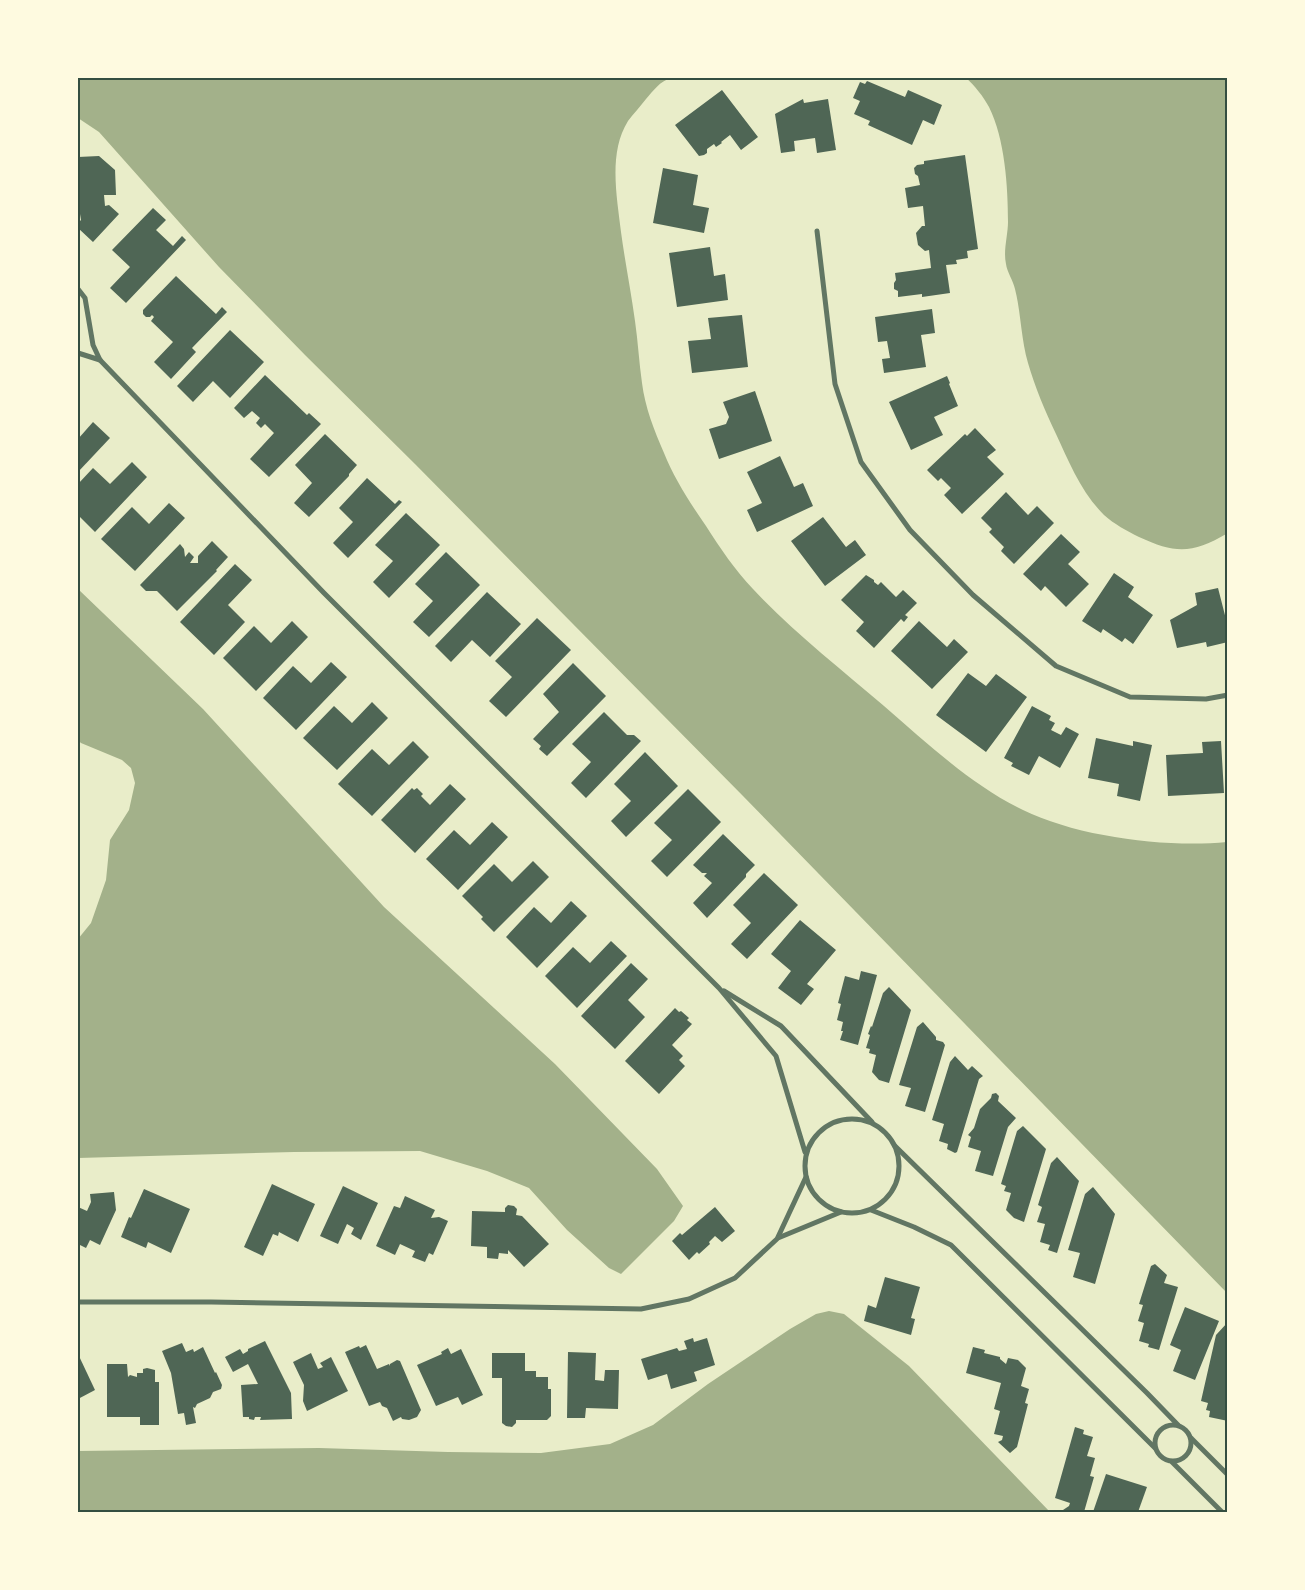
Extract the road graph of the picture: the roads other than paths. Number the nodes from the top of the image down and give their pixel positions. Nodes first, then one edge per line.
1 (817, 232) dead end
2 (78, 289) edge
3 (78, 352) edge
4 (100, 360) junction
5 (1228, 695) edge
6 (719, 988) junction
7 (873, 1123) junction
8 (895, 1146) junction
9 (805, 1152) junction
10 (806, 1176) junction
11 (871, 1210) junction
12 (840, 1212) junction
13 (778, 1238) junction
14 (78, 1302) edge
15 (1178, 1425) junction
16 (1190, 1437) junction
17 (1155, 1448) junction
18 (1172, 1462) junction
19 (1228, 1475) edge
20 (1222, 1512) edge

1 - 5 street
2 - 4 street
3 - 4 street
4 - 6 street
6 - 7 street
6 - 9 street
7 - 8 street
7 - 9 street
8 - 11 street
8 - 15 street
9 - 10 street
10 - 12 street
10 - 13 street
11 - 12 street
11 - 17 street
12 - 13 street
13 - 14 street
15 - 16 street
15 - 17 street
16 - 18 street
16 - 19 street
17 - 18 street
18 - 20 street

